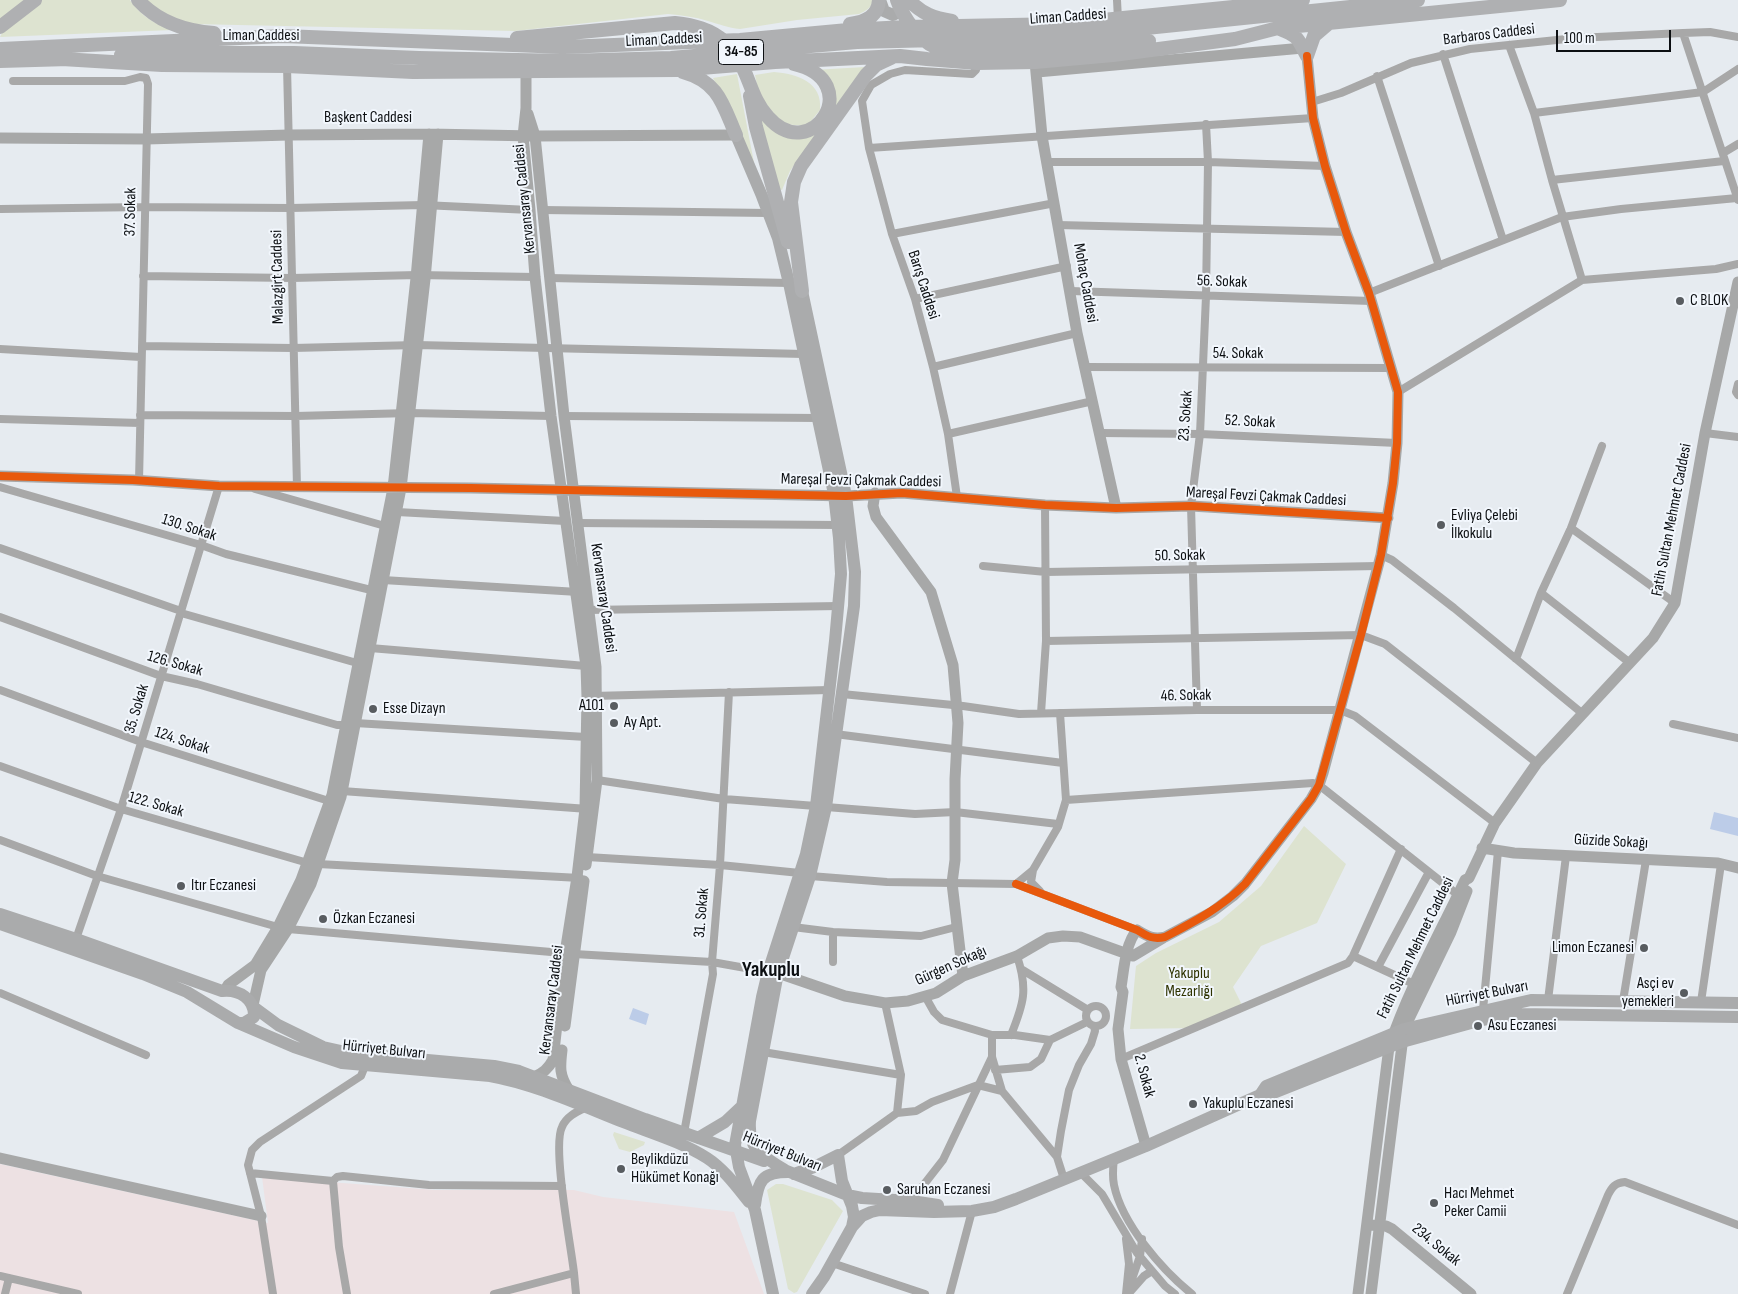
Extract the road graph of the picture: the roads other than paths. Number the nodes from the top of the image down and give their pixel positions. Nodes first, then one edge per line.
1 (35, 0) edge
2 (138, 0) edge
3 (879, 0) edge
4 (897, 0) edge
5 (903, 0) edge
6 (909, 0) edge
7 (1117, 0) edge
8 (1303, 0) edge
9 (1418, 0) edge
10 (1560, 0) edge
11 (1118, 19) junction
12 (1328, 24) junction
13 (0, 27) edge
14 (988, 27) junction
15 (1278, 28) junction
16 (1683, 33) junction
17 (283, 36) junction
18 (765, 38) junction
19 (1738, 38) edge
20 (424, 42) junction
21 (1509, 45) junction
22 (0, 49) edge
23 (1305, 52) junction
24 (1442, 54) junction
25 (900, 56) junction
26 (62, 59) junction
27 (0, 61) edge
28 (774, 62) junction
29 (977, 63) junction
30 (288, 66) junction
31 (1036, 67) junction
32 (1738, 69) edge
33 (676, 70) junction
34 (526, 71) junction
35 (1377, 76) junction
36 (13, 81) dead end
37 (748, 83) junction
38 (1703, 92) junction
39 (1312, 102) junction
40 (526, 108) junction
41 (1534, 113) junction
42 (1313, 118) junction
43 (1206, 124) junction
44 (433, 134) junction
45 (289, 135) junction
46 (736, 135) junction
47 (523, 136) junction
48 (535, 136) junction
49 (1042, 136) junction
50 (0, 138) edge
51 (146, 139) junction
52 (1738, 144) edge
53 (869, 148) junction
54 (1724, 157) junction
55 (1048, 162) junction
56 (1208, 162) junction
57 (1325, 166) junction
58 (1552, 180) junction
59 (1738, 199) edge
60 (1055, 203) junction
61 (428, 205) junction
62 (145, 207) junction
63 (291, 208) junction
64 (0, 209) edge
65 (530, 210) junction
66 (543, 210) junction
67 (768, 213) junction
68 (1562, 217) junction
69 (1058, 225) junction
70 (1206, 227) junction
71 (1346, 232) junction
72 (892, 234) junction
73 (1503, 240) junction
74 (1738, 264) edge
75 (1067, 266) junction
76 (1438, 266) junction
77 (421, 275) junction
78 (143, 276) junction
79 (535, 277) junction
80 (292, 278) junction
81 (550, 278) junction
82 (1582, 280) junction
83 (1738, 282) edge
84 (789, 284) junction
85 (802, 291) junction
86 (1071, 291) junction
87 (1206, 296) junction
88 (1370, 297) junction
89 (915, 299) junction
90 (1077, 333) junction
91 (413, 345) junction
92 (142, 346) junction
93 (544, 347) junction
94 (558, 347) junction
95 (293, 348) junction
96 (0, 349) edge
97 (804, 354) junction
98 (141, 357) junction
99 (934, 367) junction
100 (1084, 367) junction
101 (1203, 368) junction
102 (1391, 368) junction
103 (1738, 384) edge
104 (1398, 392) junction
105 (1738, 395) edge
106 (1093, 401) junction
107 (405, 413) junction
108 (296, 416) junction
109 (551, 416) junction
110 (564, 416) junction
111 (818, 418) junction
112 (0, 419) edge
113 (140, 419) junction
114 (1101, 433) junction
115 (1705, 433) junction
116 (948, 434) junction
117 (1200, 434) junction
118 (1738, 437) edge
119 (1397, 443) junction
120 (1602, 446) dead end
121 (0, 476) edge
122 (139, 481) junction
123 (219, 486) junction
124 (244, 486) junction
125 (297, 487) junction
126 (0, 488) edge
127 (397, 488) junction
128 (561, 490) junction
129 (573, 490) junction
130 (875, 493) junction
131 (840, 495) junction
132 (958, 497) junction
133 (1045, 505) junction
134 (1191, 506) junction
135 (1116, 508) junction
136 (397, 512) junction
137 (1388, 518) junction
138 (565, 521) junction
139 (577, 523) junction
140 (838, 525) junction
141 (385, 526) junction
142 (1571, 528) junction
143 (202, 545) junction
144 (0, 548) edge
145 (1380, 560) junction
146 (983, 566) dead end
147 (1193, 570) junction
148 (1046, 572) junction
149 (378, 585) junction
150 (580, 592) junction
151 (1541, 593) junction
152 (1675, 603) junction
153 (839, 606) junction
154 (588, 610) junction
155 (181, 612) junction
156 (0, 617) edge
157 (1361, 635) junction
158 (1196, 639) junction
159 (1046, 641) junction
160 (366, 648) junction
161 (1516, 659) junction
162 (362, 663) junction
163 (1630, 663) junction
164 (586, 666) junction
165 (161, 676) junction
166 (0, 690) edge
167 (829, 690) junction
168 (730, 692) junction
169 (842, 694) junction
170 (592, 696) junction
171 (957, 706) junction
172 (1197, 710) junction
173 (1340, 710) junction
174 (1041, 713) junction
175 (1060, 713) junction
176 (1583, 714) junction
177 (351, 724) junction
178 (1673, 724) dead end
179 (835, 734) junction
180 (586, 737) junction
181 (1738, 738) edge
182 (141, 742) junction
183 (956, 749) junction
184 (1062, 763) junction
185 (1537, 763) junction
186 (0, 766) edge
187 (597, 780) junction
188 (1320, 785) junction
189 (336, 796) junction
190 (724, 799) junction
191 (1066, 800) junction
192 (821, 807) junction
193 (121, 809) junction
194 (590, 809) junction
195 (955, 812) junction
196 (1495, 823) junction
197 (1058, 824) junction
198 (0, 840) edge
199 (1482, 848) junction
200 (1401, 849) junction
201 (1498, 851) junction
202 (1566, 856) junction
203 (587, 857) junction
204 (1646, 860) junction
205 (313, 863) junction
206 (720, 864) junction
207 (1721, 864) junction
208 (1738, 868) edge
209 (1033, 870) junction
210 (1429, 872) junction
211 (805, 875) junction
212 (97, 876) junction
213 (581, 878) junction
214 (1469, 878) junction
215 (952, 883) junction
216 (1016, 884) junction
217 (1041, 893) junction
218 (1458, 895) junction
219 (0, 914) edge
220 (0, 924) edge
221 (956, 927) junction
222 (283, 928) junction
223 (793, 928) junction
224 (19, 930) junction
225 (1137, 930) junction
226 (833, 932) junction
227 (0, 934) edge
228 (1165, 937) junction
229 (76, 939) junction
230 (570, 953) junction
231 (1130, 955) junction
232 (1017, 956) junction
233 (1353, 956) junction
234 (712, 962) junction
235 (833, 962) dead end
236 (1378, 967) junction
237 (1021, 969) junction
238 (773, 972) junction
239 (963, 976) junction
240 (1414, 984) junction
241 (224, 991) junction
242 (0, 993) edge
243 (925, 996) junction
244 (1548, 1000) junction
245 (1623, 1001) junction
246 (1701, 1002) junction
247 (885, 1003) junction
248 (1738, 1003) edge
249 (254, 1006) junction
250 (1088, 1010) junction
251 (1483, 1010) junction
252 (224, 1015) junction
253 (1738, 1017) edge
254 (238, 1023) junction
255 (1104, 1023) junction
256 (1091, 1024) junction
257 (1118, 1029) junction
258 (992, 1034) junction
259 (1400, 1034) junction
260 (1011, 1035) junction
261 (1050, 1040) junction
262 (1389, 1046) junction
263 (763, 1052) junction
264 (146, 1055) dead end
265 (992, 1057) junction
266 (1121, 1059) junction
267 (365, 1066) junction
268 (995, 1070) junction
269 (902, 1075) junction
270 (534, 1077) junction
271 (978, 1085) junction
272 (569, 1090) junction
273 (1002, 1091) junction
274 (1260, 1096) junction
275 (742, 1106) junction
276 (585, 1108) junction
277 (897, 1113) junction
278 (684, 1133) junction
279 (698, 1138) junction
280 (1146, 1146) junction
281 (736, 1151) junction
282 (838, 1155) junction
283 (1057, 1157) junction
284 (0, 1158) edge
285 (1114, 1158) junction
286 (250, 1173) junction
287 (791, 1173) junction
288 (1081, 1173) junction
289 (1064, 1179) junction
290 (333, 1181) junction
291 (562, 1186) junction
292 (847, 1195) junction
293 (911, 1201) junction
294 (755, 1210) junction
295 (894, 1211) junction
296 (967, 1211) junction
297 (261, 1216) junction
298 (1367, 1224) junction
299 (1379, 1225) junction
300 (1738, 1225) edge
301 (852, 1227) junction
302 (1124, 1232) junction
303 (1142, 1239) junction
304 (1140, 1256) junction
305 (832, 1263) junction
306 (1152, 1271) junction
307 (574, 1273) junction
308 (0, 1276) edge
309 (9, 1278) junction
310 (774, 1292) edge
311 (6, 1294) edge
312 (78, 1294) edge
313 (273, 1294) edge
314 (347, 1294) edge
315 (494, 1294) edge
316 (576, 1294) edge
317 (812, 1294) edge
318 (925, 1294) edge
319 (950, 1294) edge
320 (1127, 1294) edge
321 (1175, 1294) edge
322 (1192, 1294) edge
323 (1358, 1294) edge
324 (1371, 1294) edge
325 (1471, 1294) edge
326 (1568, 1294) edge

1 - 13 highway
2 - 17 highway
3 - 5 main road
3 - 18 highway
4 - 15 highway
6 - 14 highway
7 - 11 street
8 - 11 highway, Liman Caddesi / 34-85
9 - 26 highway, Liman Caddesi / 34-85
10 - 12 highway
11 - 14 highway, Liman Caddesi / 34-85
12 - 15 highway
12 - 23 highway
14 - 18 highway, Liman Caddesi / 34-85
15 - 23 highway
15 - 31 highway
16 - 19 street, Barbaros Caddesi
16 - 21 street, Barbaros Caddesi
16 - 38 street
17 - 20 highway, Liman Caddesi
17 - 22 highway, Liman Caddesi
18 - 20 highway, Liman Caddesi / 34-85
20 - 37 highway
21 - 24 street, Barbaros Caddesi
21 - 41 street
23 - 31 street
23 - 39 street
24 - 35 street, Barbaros Caddesi
24 - 73 street
25 - 28 highway
25 - 29 highway
25 - 85 highway
26 - 27 highway, Liman Caddesi
26 - 30 highway
28 - 33 highway
28 - 37 highway
29 - 31 highway
29 - 53 street, Barış Caddesi
30 - 34 highway
30 - 45 street, Malazgirt Caddesi
31 - 49 street, Mohaç Caddesi
32 - 38 street
33 - 34 highway
33 - 46 highway
34 - 40 street, Kervansaray Caddesi
35 - 39 street, Barbaros Caddesi
35 - 76 street
36 - 51 street, 37. Sokak
37 - 85 highway
38 - 41 street
38 - 54 street
39 - 42 street
40 - 47 street, Kervansaray Caddesi
40 - 48 street, Kervansaray Caddesi
41 - 58 street
42 - 43 street
42 - 57 street
43 - 49 street
43 - 56 street, 23. Sokak
44 - 45 street, Başkent Caddesi
44 - 47 street, Başkent Caddesi
44 - 61 street
45 - 51 street, Başkent Caddesi
45 - 63 street, Malazgirt Caddesi
46 - 48 street, Başkent Caddesi
46 - 67 main road
47 - 48 street, Başkent Caddesi
47 - 65 street, Kervansaray Caddesi
48 - 66 street, Kervansaray Caddesi
49 - 53 street
49 - 55 street, Mohaç Caddesi
50 - 51 street, Başkent Caddesi
51 - 62 street, 37. Sokak
52 - 54 street
53 - 72 street, Barış Caddesi
54 - 58 street
54 - 59 street
55 - 56 street
55 - 60 street, Mohaç Caddesi
56 - 57 street
56 - 70 street, 23. Sokak
57 - 71 street
58 - 68 street
59 - 68 street
60 - 69 street, Mohaç Caddesi
60 - 72 street
61 - 63 street
61 - 65 street
61 - 77 street
62 - 63 street
62 - 64 street
62 - 78 street, 37. Sokak
63 - 80 street, Malazgirt Caddesi
65 - 79 street, Kervansaray Caddesi
66 - 67 street
66 - 81 street, Kervansaray Caddesi
67 - 84 main road
68 - 73 street
68 - 82 street
69 - 70 street
69 - 75 street, Mohaç Caddesi
70 - 71 street
70 - 87 street, 23. Sokak
71 - 88 street
72 - 89 street, Barış Caddesi
73 - 76 street
74 - 82 street
75 - 86 street, Mohaç Caddesi
75 - 89 street
76 - 88 street
77 - 79 street
77 - 80 street
77 - 91 street
78 - 80 street
78 - 92 street, 37. Sokak
79 - 93 street, Kervansaray Caddesi
80 - 95 street, Malazgirt Caddesi
81 - 84 street
81 - 94 street, Kervansaray Caddesi
82 - 104 street
83 - 115 street, Fatih Sultan Mehmet Caddesi
84 - 97 main road
85 - 131 main road
86 - 87 street, 56. Sokak
86 - 90 street, Mohaç Caddesi
87 - 88 street, 56. Sokak
87 - 101 street, 23. Sokak
88 - 102 street
89 - 99 street, Barış Caddesi
90 - 99 street
90 - 100 street, Mohaç Caddesi
91 - 93 street
91 - 95 street
91 - 107 street
92 - 95 street
92 - 98 street, 37. Sokak
93 - 94 street
93 - 109 street, Kervansaray Caddesi
94 - 97 street
94 - 110 street, Kervansaray Caddesi
95 - 108 street, Malazgirt Caddesi
96 - 98 street
97 - 111 main road
98 - 113 street, 37. Sokak
99 - 116 street, Barış Caddesi
100 - 101 street, 54. Sokak
100 - 106 street, Mohaç Caddesi
101 - 102 street, 54. Sokak
101 - 117 street, 23. Sokak
102 - 104 street
103 - 105 street
104 - 119 street
106 - 114 street, Mohaç Caddesi
106 - 116 street
107 - 108 street
107 - 109 street
107 - 127 street
108 - 113 street
108 - 125 street, Malazgirt Caddesi
109 - 128 street, Kervansaray Caddesi
110 - 111 street
110 - 129 street, Kervansaray Caddesi
111 - 131 main road
112 - 113 street
113 - 122 street, 37. Sokak
114 - 117 street, 52. Sokak
114 - 135 street, Mohaç Caddesi
115 - 118 street
115 - 152 street, Fatih Sultan Mehmet Caddesi
116 - 132 street, Barış Caddesi
117 - 119 street, 52. Sokak
117 - 134 street, 23. Sokak
119 - 137 street
120 - 142 street
121 - 122 street, Mareşal Fevzi Çakmak Caddesi
122 - 123 street, Mareşal Fevzi Çakmak Caddesi
123 - 124 street, Mareşal Fevzi Çakmak Caddesi
123 - 143 street, 35. Sokak
124 - 125 street, Mareşal Fevzi Çakmak Caddesi
124 - 141 street
125 - 127 street, Mareşal Fevzi Çakmak Caddesi
126 - 143 street, 130. Sokak
127 - 128 street, Mareşal Fevzi Çakmak Caddesi
127 - 136 street
127 - 141 street
128 - 129 street, Mareşal Fevzi Çakmak Caddesi
128 - 138 street, Kervansaray Caddesi
129 - 131 street, Mareşal Fevzi Çakmak Caddesi
129 - 139 street, Kervansaray Caddesi
130 - 131 street, Mareşal Fevzi Çakmak Caddesi
130 - 132 street, Mareşal Fevzi Çakmak Caddesi
130 - 171 street
131 - 140 main road
131 - 169 main road
132 - 133 street, Mareşal Fevzi Çakmak Caddesi
133 - 135 street, Mareşal Fevzi Çakmak Caddesi
133 - 148 street
134 - 135 street, Mareşal Fevzi Çakmak Caddesi
134 - 137 street, Mareşal Fevzi Çakmak Caddesi
134 - 147 street, 23. Sokak
136 - 138 street
136 - 149 street
137 - 145 street
138 - 150 street, Kervansaray Caddesi
139 - 140 street
139 - 150 street, Kervansaray Caddesi
140 - 153 main road
141 - 149 street
142 - 151 street
142 - 152 street
143 - 149 street, 130. Sokak
143 - 155 street, 35. Sokak
144 - 155 street
145 - 147 street, 50. Sokak
145 - 157 street
145 - 161 street
146 - 148 street, 50. Sokak
147 - 148 street, 50. Sokak
147 - 158 street, 23. Sokak
148 - 159 street
149 - 150 street, 130. Sokak
149 - 160 street
150 - 154 street, Kervansaray Caddesi
150 - 164 street, Kervansaray Caddesi
151 - 161 street
151 - 163 street
152 - 163 street, Fatih Sultan Mehmet Caddesi
153 - 154 street
153 - 167 main road
154 - 170 street, Kervansaray Caddesi
155 - 162 street
155 - 165 street, 35. Sokak
156 - 165 street, 126. Sokak
157 - 158 street
157 - 173 street
157 - 185 street
158 - 159 street
158 - 172 street, 23. Sokak
159 - 174 street
160 - 162 street
160 - 164 street
161 - 176 street
162 - 177 street
163 - 176 street, Fatih Sultan Mehmet Caddesi
164 - 170 street, Kervansaray Caddesi
165 - 177 street, 126. Sokak
165 - 182 street, 35. Sokak
166 - 182 street, 124. Sokak
167 - 168 street
167 - 169 main road
167 - 192 main road
168 - 170 street
168 - 190 street, 31. Sokak
169 - 171 street, 46. Sokak
169 - 179 main road
170 - 180 street, Kervansaray Caddesi
170 - 187 street, Kervansaray Caddesi
171 - 174 street, 46. Sokak
171 - 183 street
172 - 173 street, 46. Sokak
172 - 175 street, 46. Sokak
173 - 188 street
173 - 196 street, 46. Sokak
174 - 175 street, 46. Sokak
175 - 184 street
176 - 185 street, Fatih Sultan Mehmet Caddesi
177 - 180 street, 126. Sokak
177 - 189 street
178 - 181 street
179 - 183 street
179 - 192 main road
180 - 194 street, Kervansaray Caddesi
182 - 189 street, 124. Sokak
182 - 193 street, 35. Sokak
183 - 184 street
183 - 195 street
184 - 191 street
185 - 196 street, Fatih Sultan Mehmet Caddesi
186 - 193 street, 122. Sokak
187 - 190 street
187 - 194 street, Kervansaray Caddesi
188 - 191 street
188 - 200 street
188 - 225 street
188 - 228 street
189 - 194 street, 124. Sokak
189 - 205 street
190 - 192 street
190 - 206 street, 31. Sokak
191 - 197 street
192 - 195 street
192 - 211 main road
193 - 205 street, 122. Sokak
193 - 212 street, 35. Sokak
194 - 203 street, Kervansaray Caddesi
194 - 213 street, Kervansaray Caddesi
195 - 197 street
195 - 215 street
196 - 199 street, Fatih Sultan Mehmet Caddesi
197 - 209 street
198 - 212 street
199 - 201 street, Güzide Sokağı
199 - 214 street, Fatih Sultan Mehmet Caddesi
200 - 210 street
200 - 233 street
201 - 202 street, Güzide Sokağı
201 - 251 street
202 - 204 street, Güzide Sokağı
202 - 244 street
203 - 206 street
203 - 213 street, Kervansaray Caddesi
204 - 207 street, Güzide Sokağı
204 - 245 street
205 - 213 street, 122. Sokak
205 - 222 street
206 - 211 street
206 - 234 street, 31. Sokak
207 - 208 street, Güzide Sokağı
207 - 246 street
209 - 216 street
209 - 217 street
210 - 218 street
210 - 236 street
211 - 215 street
211 - 223 main road
211 - 238 main road
212 - 222 street
212 - 229 street, 35. Sokak
213 - 230 street, Kervansaray Caddesi
214 - 218 street, Fatih Sultan Mehmet Caddesi
214 - 259 street, Fatih Sultan Mehmet Caddesi
215 - 216 street
215 - 221 street
216 - 217 street
217 - 225 street
218 - 240 street, Fatih Sultan Mehmet Caddesi
219 - 229 main road
220 - 224 main road, Hürriyet Bulvarı
221 - 226 street
221 - 239 street
222 - 230 street
222 - 241 street
222 - 249 street
223 - 226 street
223 - 238 main road
224 - 227 main road
224 - 252 main road, Hürriyet Bulvarı
225 - 228 street
225 - 231 street, 2. Sokak
226 - 235 street
228 - 231 street
229 - 241 main road
230 - 234 street
230 - 270 street, Kervansaray Caddesi
230 - 272 street, Kervansaray Caddesi
231 - 232 street, Gürgen Sokağı
231 - 257 street, 2. Sokak
232 - 237 street
232 - 239 street, Gürgen Sokağı
233 - 236 street
233 - 266 street
234 - 238 street
234 - 278 street, 31. Sokak
236 - 240 street
237 - 250 street
237 - 260 street
238 - 247 street, Gürgen Sokağı
238 - 263 main road
238 - 275 main road
239 - 243 street, Gürgen Sokağı
240 - 259 street, Fatih Sultan Mehmet Caddesi
241 - 249 main road
241 - 252 main road
242 - 264 street
243 - 247 street, Gürgen Sokağı
243 - 258 street
244 - 245 main road, Hürriyet Bulvarı
244 - 251 main road, Hürriyet Bulvarı
245 - 246 main road, Hürriyet Bulvarı
246 - 248 main road, Hürriyet Bulvarı
247 - 269 street
249 - 254 main road
249 - 270 main road, Hürriyet Bulvarı
250 - 255 street
250 - 256 street
251 - 259 main road, Hürriyet Bulvarı
252 - 254 main road, Hürriyet Bulvarı
253 - 259 main road, Hürriyet Bulvarı
254 - 267 main road, Hürriyet Bulvarı
255 - 256 street
255 - 257 street
256 - 261 street
256 - 283 street
257 - 266 street, 2. Sokak
258 - 260 street
258 - 265 street
259 - 262 main road, Hürriyet Bulvarı
259 - 274 main road, Hürriyet Bulvarı
259 - 299 street
260 - 261 street
261 - 268 street
262 - 274 main road, Hürriyet Bulvarı
262 - 298 street
263 - 269 street
263 - 287 main road
265 - 268 street
265 - 271 street
266 - 280 street, 2. Sokak
267 - 276 main road, Hürriyet Bulvarı
267 - 286 street
268 - 273 street
269 - 277 street
270 - 272 main road, Hürriyet Bulvarı
271 - 273 street
271 - 277 street
271 - 293 street
272 - 278 main road, Hürriyet Bulvarı
273 - 283 street
274 - 280 main road, Hürriyet Bulvarı
275 - 279 main road
275 - 281 main road
276 - 291 street
276 - 294 main road, Hürriyet Bulvarı
277 - 282 street
278 - 279 main road, Hürriyet Bulvarı
279 - 281 main road, Hürriyet Bulvarı
280 - 285 main road, Hürriyet Bulvarı
281 - 287 main road, Hürriyet Bulvarı
281 - 294 main road
282 - 287 main road
282 - 292 main road
283 - 289 street
284 - 297 street
285 - 288 main road, Hürriyet Bulvarı
285 - 303 street
286 - 290 street
286 - 297 street
287 - 292 main road, Hürriyet Bulvarı
287 - 294 main road
288 - 289 main road, Hürriyet Bulvarı
288 - 302 street
289 - 296 main road, Hürriyet Bulvarı
290 - 291 street
290 - 314 street
291 - 307 street
292 - 293 main road, Hürriyet Bulvarı
292 - 301 main road
293 - 295 main road
293 - 296 main road, Hürriyet Bulvarı
294 - 310 main road
295 - 296 main road, Hürriyet Bulvarı
295 - 301 main road, Hürriyet Bulvarı
296 - 319 street
297 - 313 street
298 - 299 street
298 - 323 street
299 - 324 street
299 - 325 street, 234. Sokak
300 - 326 street
301 - 305 main road
302 - 304 street
302 - 320 street
303 - 304 street
303 - 322 street
304 - 306 street
304 - 320 street
305 - 317 main road
305 - 318 street
306 - 320 street
306 - 321 street
307 - 315 street
307 - 316 street
308 - 309 street
309 - 311 street
309 - 312 street

